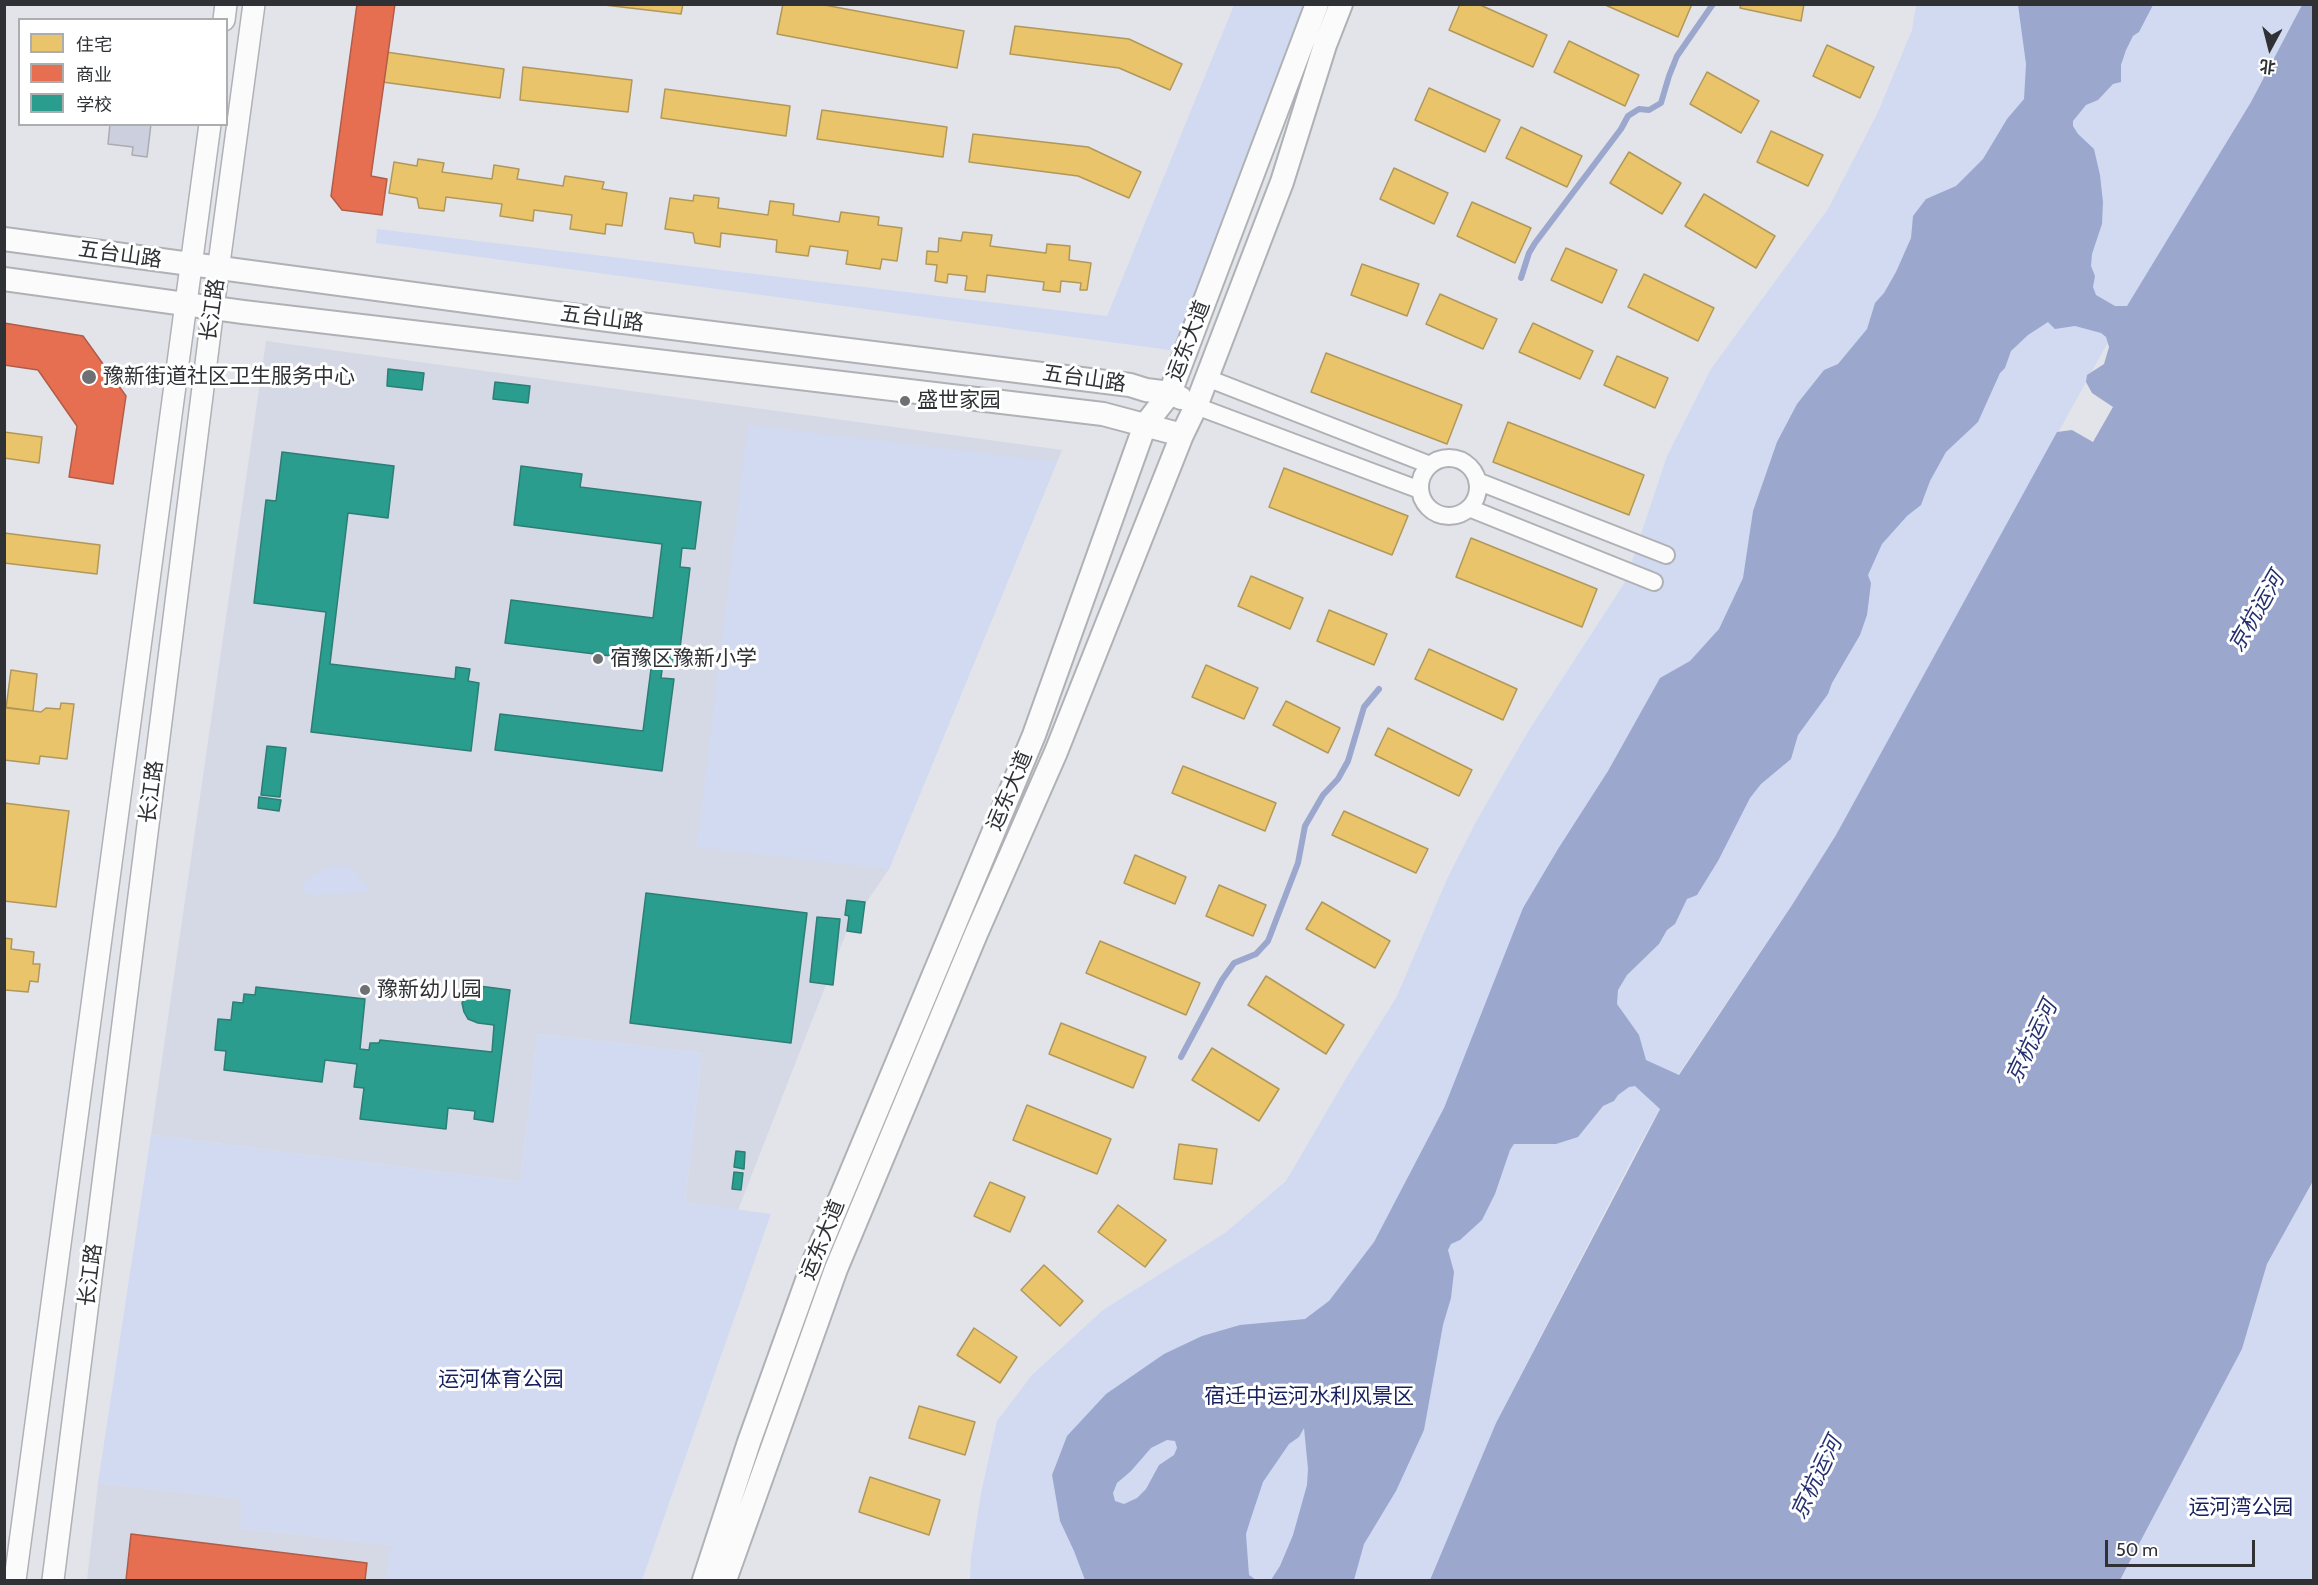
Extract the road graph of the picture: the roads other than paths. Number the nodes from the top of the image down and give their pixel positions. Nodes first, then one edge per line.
1 (254, 4) edge
2 (1317, 4) edge
3 (1341, 4) edge
4 (210, 126) edge
5 (4, 239) edge
6 (191, 265) junction
7 (219, 268) junction
8 (4, 279) edge
9 (186, 304) junction
10 (213, 308) junction
11 (1207, 378) junction
12 (1170, 393) junction
13 (1196, 405) junction
14 (1145, 425) junction
15 (1182, 435) junction
16 (1430, 465) junction
17 (1478, 481) junction
18 (1420, 490) junction
19 (1469, 508) junction
20 (1666, 555) dead end
21 (1654, 582) dead end
22 (15, 1581) edge
23 (53, 1581) edge
24 (704, 1581) edge
25 (725, 1581) edge

1 - 7 street, 长江路
2 - 12 main road, 运东大道
3 - 11 main road, 运东大道
4 - 6 street, 长江路
5 - 6 main road, 五台山路
6 - 7 main road, 五台山路
6 - 9 street, 长江路
7 - 10 street, 长江路
7 - 12 main road, 五台山路
8 - 9 main road, 五台山路
9 - 10 main road, 五台山路
9 - 22 street, 长江路
10 - 14 main road, 五台山路
10 - 23 street, 长江路
11 - 13 main road, 运东大道
11 - 16 street
12 - 13 main road, 五台山路
12 - 14 main road, 运东大道
13 - 15 main road, 运东大道
13 - 18 street
14 - 15 main road, 五台山路
14 - 24 main road, 运东大道
15 - 25 main road, 运东大道
16 - 17 street
16 - 18 street
17 - 19 street
17 - 20 street
18 - 19 street
19 - 21 street

